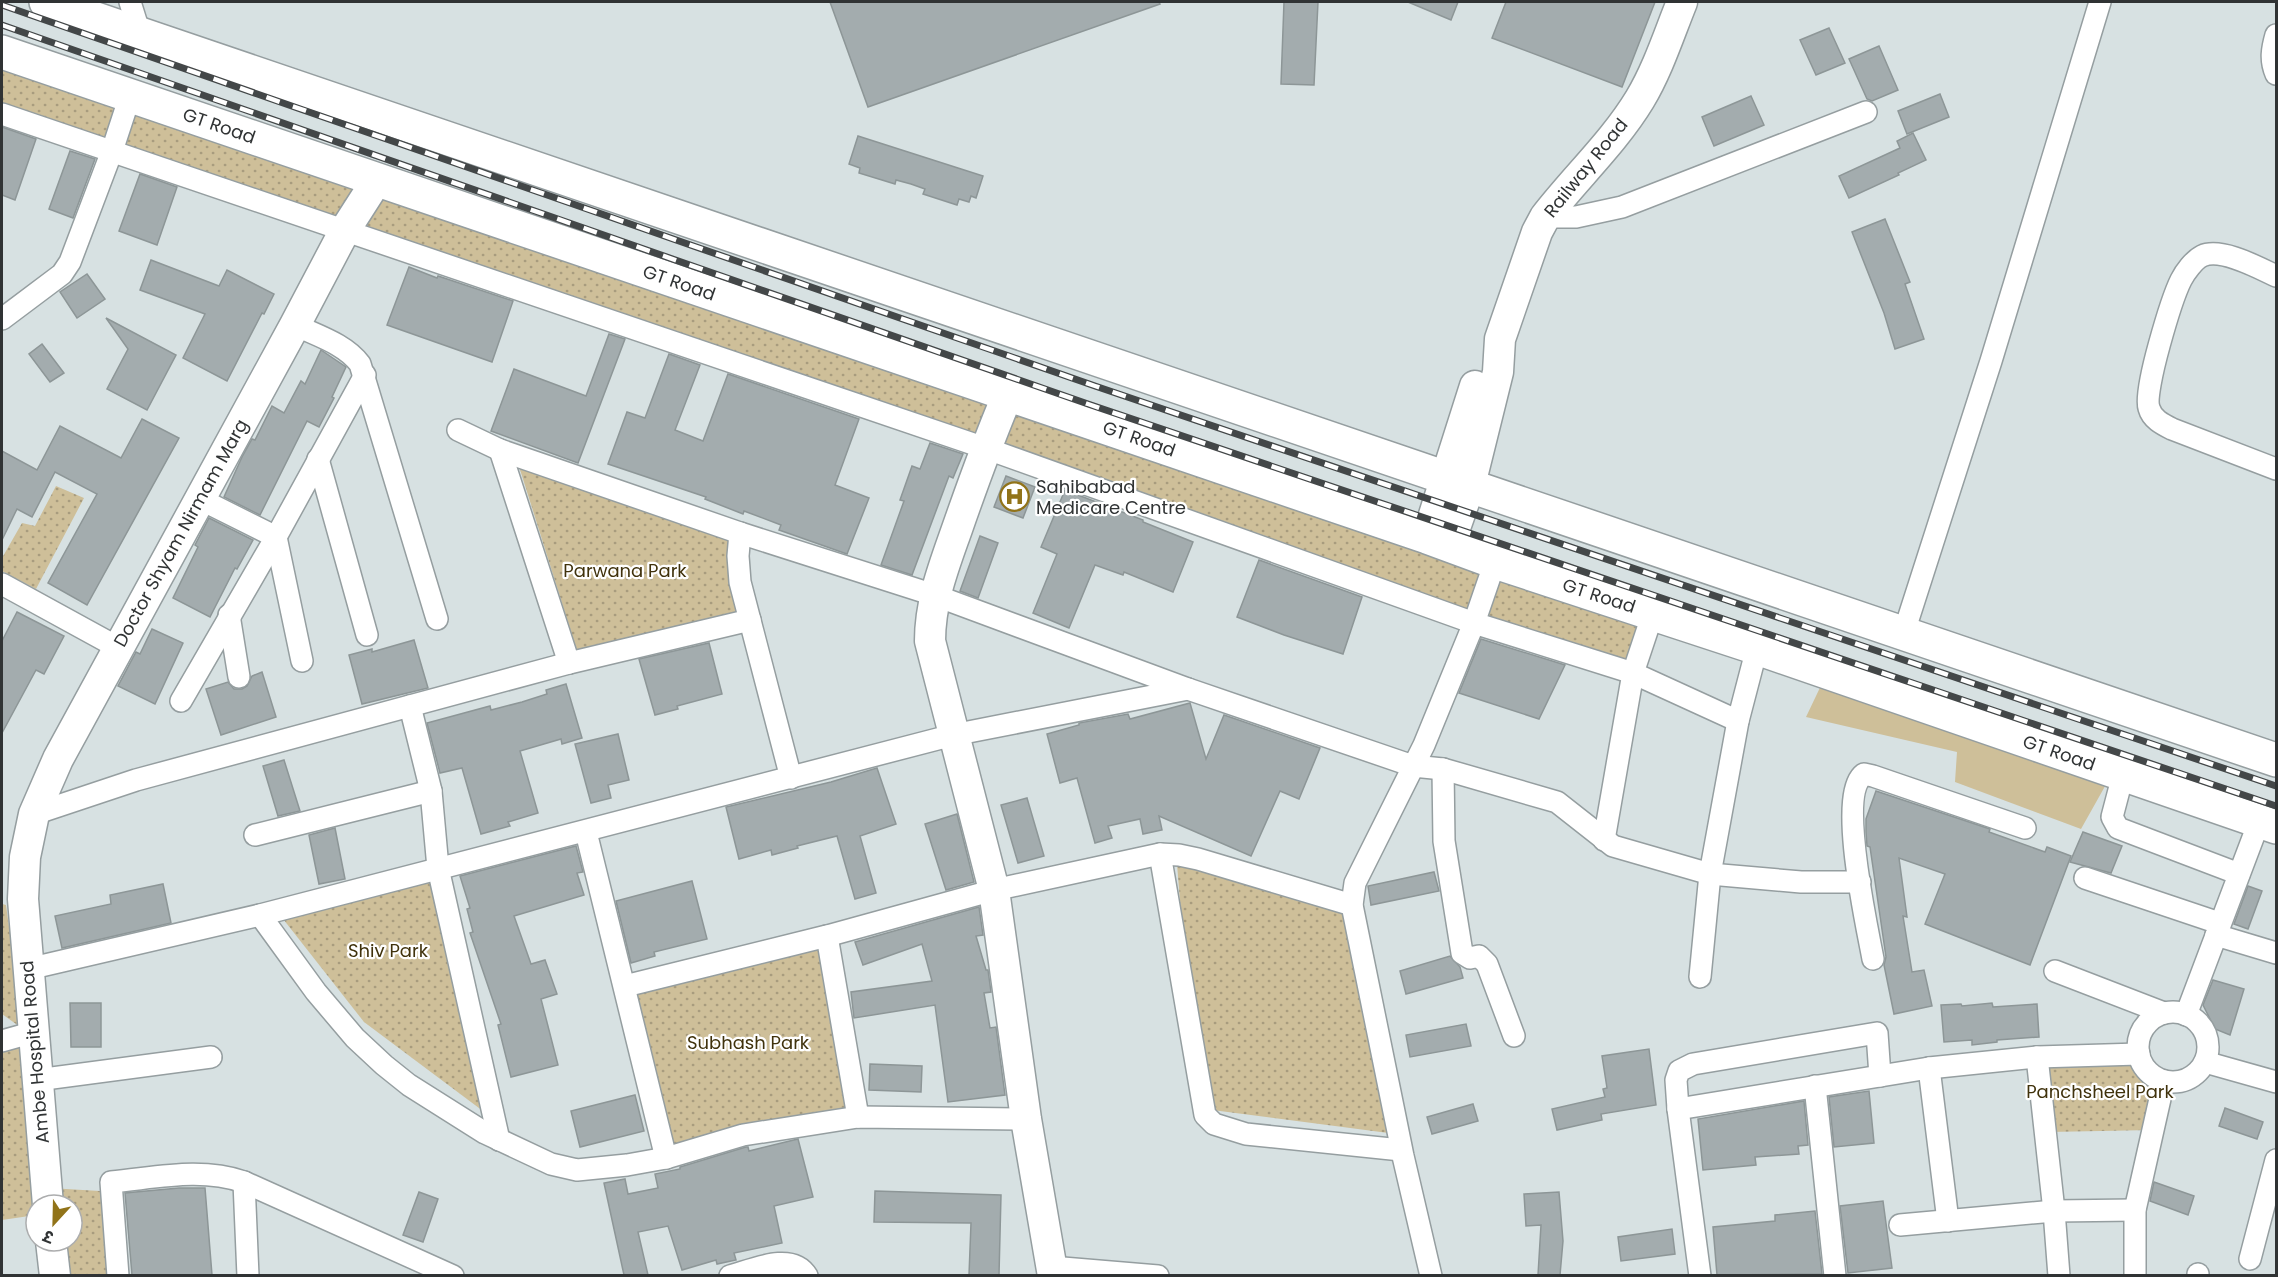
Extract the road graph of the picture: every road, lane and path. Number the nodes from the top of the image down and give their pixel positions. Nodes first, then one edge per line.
1 (46, 2) edge
2 (130, 2) edge
3 (1682, 2) edge
4 (2100, 2) edge
5 (140, 34) junction
6 (2277, 35) edge
7 (2, 52) edge
8 (2277, 74) edge
9 (130, 96) junction
10 (1866, 112) dead end
11 (2, 114) edge
12 (112, 151) junction
13 (377, 180) junction
14 (1545, 217) junction
15 (345, 230) junction
16 (2277, 276) edge
17 (2, 319) edge
18 (296, 325) junction
19 (365, 375) junction
20 (1008, 394) junction
21 (458, 430) dead end
22 (986, 448) junction
23 (500, 450) junction
24 (318, 459) junction
25 (2277, 469) edge
26 (1459, 481) junction
27 (200, 499) junction
28 (741, 533) junction
29 (276, 537) junction
30 (1438, 541) junction
31 (1495, 562) junction
32 (2, 584) edge
33 (934, 595) junction
34 (1653, 613) junction
35 (229, 615) junction
36 (437, 619) dead end
37 (750, 620) junction
38 (1474, 623) junction
39 (1904, 632) junction
40 (367, 635) dead end
41 (117, 647) junction
42 (1756, 648) junction
43 (302, 661) dead end
44 (569, 663) junction
45 (1633, 673) junction
46 (238, 677) dead end
47 (1188, 689) junction
48 (181, 701) dead end
49 (410, 706) junction
50 (1738, 721) junction
51 (953, 735) junction
52 (2277, 760) edge
53 (1413, 766) junction
54 (1443, 769) junction
55 (2123, 775) junction
56 (791, 778) junction
57 (431, 791) junction
58 (34, 814) junction
59 (2268, 825) edge
60 (2025, 828) dead end
61 (586, 832) junction
62 (255, 835) dead end
63 (1604, 840) junction
64 (1160, 854) junction
65 (438, 868) junction
66 (1710, 874) junction
67 (2239, 874) junction
68 (2085, 878) dead end
69 (1860, 882) junction
70 (994, 890) junction
71 (12, 898) edge
72 (1352, 905) junction
73 (260, 915) junction
74 (2217, 929) junction
75 (827, 936) junction
76 (2277, 953) edge
77 (1873, 959) dead end
78 (28, 969) junction
79 (2055, 971) dead end
80 (1700, 977) dead end
81 (625, 986) junction
82 (2164, 1013) junction
83 (2186, 1015) junction
84 (34, 1032) junction
85 (1514, 1036) dead end
86 (2, 1041) edge
87 (2139, 1054) junction
88 (211, 1057) dead end
89 (2037, 1057) junction
90 (2205, 1062) junction
91 (1929, 1068) junction
92 (1880, 1076) junction
93 (38, 1080) junction
94 (2164, 1081) junction
95 (2277, 1082) edge
96 (1815, 1086) junction
97 (1678, 1109) junction
98 (858, 1117) junction
99 (1026, 1119) junction
100 (500, 1140) junction
101 (1401, 1150) junction
102 (666, 1158) junction
103 (2277, 1160) edge
104 (244, 1182) junction
105 (47, 1193) edge
106 (2134, 1210) junction
107 (2054, 1211) junction
108 (1948, 1221) junction
109 (1900, 1225) dead end
110 (52, 1253) edge
111 (2250, 1259) dead end
112 (1052, 1271) edge
113 (55, 1275) edge
114 (118, 1275) edge
115 (248, 1275) edge
116 (453, 1275) edge
117 (730, 1275) edge
118 (807, 1275) edge
119 (1158, 1275) edge
120 (1431, 1275) edge
121 (1700, 1275) edge
122 (1835, 1275) edge
123 (2059, 1275) edge
124 (2135, 1275) edge

1 - 5 highway
2 - 5 street
3 - 14 street, Railway Road
4 - 39 street
5 - 26 highway
6 - 8 street
7 - 9 highway, GT Road
9 - 12 street
9 - 13 highway, GT Road
10 - 14 street
11 - 12 street
12 - 15 street
12 - 17 street
13 - 15 street, Doctor Shyam Nirmam Marg
13 - 20 highway, GT Road
14 - 26 street, Railway Road
15 - 18 street, Doctor Shyam Nirmam Marg
15 - 22 street
16 - 25 street
18 - 19 street
18 - 27 street, Doctor Shyam Nirmam Marg
19 - 24 street
19 - 36 street
20 - 22 street
20 - 30 highway, GT Road
21 - 23 street
22 - 33 street
22 - 38 street
23 - 28 street
23 - 44 street
24 - 29 street
24 - 40 street
26 - 30 street, Railway Road
26 - 39 highway
27 - 29 street
27 - 41 street, Doctor Shyam Nirmam Marg
28 - 33 street
28 - 37 street
29 - 35 street
29 - 43 street
30 - 31 highway, GT Road
31 - 34 highway, GT Road
31 - 38 street
32 - 41 street
33 - 47 street
33 - 51 street
34 - 42 highway, GT Road
34 - 45 street
35 - 46 street
35 - 48 street
37 - 44 street
37 - 56 street
38 - 45 street
38 - 53 street
39 - 52 highway
41 - 58 street, Doctor Shyam Nirmam Marg
42 - 50 street
42 - 55 highway, GT Road
44 - 49 street
45 - 50 street
45 - 63 street
47 - 51 street
47 - 53 street
49 - 57 street
49 - 58 street
50 - 66 street
51 - 56 street
51 - 70 street
53 - 54 street
53 - 72 street
54 - 63 street
54 - 85 street
55 - 59 highway, GT Road
55 - 67 street
56 - 61 street
57 - 62 street
57 - 65 street
58 - 71 street, Doctor Shyam Nirmam Marg
59 - 67 street
60 - 69 street
61 - 65 street
61 - 81 street
63 - 66 street
64 - 70 street
64 - 72 street
64 - 101 street
65 - 73 street
65 - 100 street
66 - 69 street
66 - 80 street
67 - 74 street
68 - 74 street
69 - 77 street
70 - 75 street
70 - 99 street
71 - 78 street, Ambe Hospital Road
72 - 101 street
73 - 78 street
73 - 100 street
74 - 76 street
74 - 83 street
75 - 81 street
75 - 98 street
78 - 84 street, Ambe Hospital Road
79 - 82 street
81 - 102 street
82 - 83 street
82 - 87 street
83 - 90 street
84 - 86 street
84 - 93 street, Ambe Hospital Road
87 - 89 street
87 - 94 street
88 - 93 street
89 - 91 street
89 - 107 street
90 - 94 street
90 - 95 street
91 - 92 street
91 - 108 street
92 - 96 street
92 - 97 street
93 - 105 street, Ambe Hospital Road
94 - 106 street
96 - 97 street
96 - 122 street
97 - 121 street
98 - 99 street
98 - 102 street
99 - 112 street
100 - 102 street
101 - 120 street
103 - 111 street
104 - 114 street
104 - 115 street
104 - 116 street
106 - 107 street
106 - 124 street
107 - 108 street
107 - 123 street
108 - 109 street
110 - 113 street
112 - 119 street
117 - 118 street

